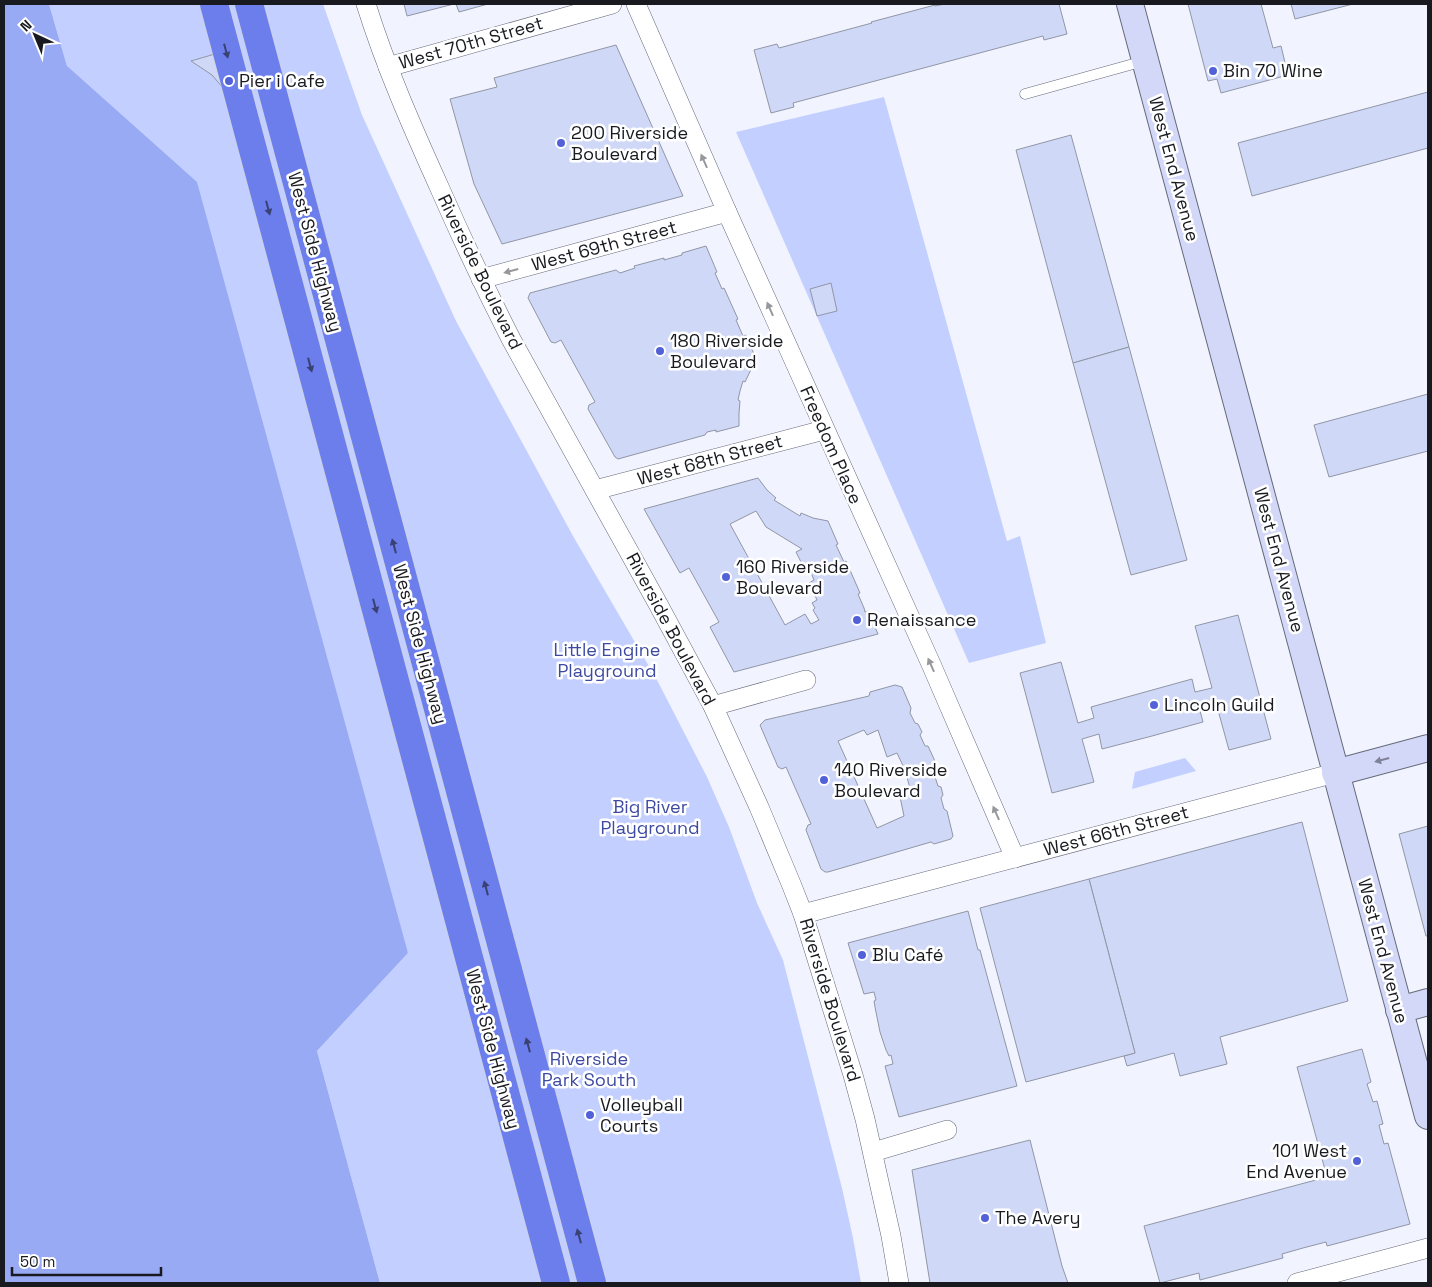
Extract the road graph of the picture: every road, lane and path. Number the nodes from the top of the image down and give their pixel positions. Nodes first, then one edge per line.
1 (214, 4) edge
2 (249, 4) edge
3 (366, 4) edge
4 (612, 4) edge
5 (636, 4) edge
6 (1130, 4) edge
7 (1145, 60) junction
8 (388, 67) junction
9 (1025, 94) dead end
10 (727, 212) junction
11 (481, 279) junction
12 (824, 430) junction
13 (595, 490) junction
14 (806, 680) dead end
15 (713, 706) junction
16 (1428, 748) edge
17 (1335, 773) junction
18 (1015, 858) junction
19 (803, 914) junction
20 (1428, 1002) edge
21 (1399, 1010) junction
22 (1428, 1116) edge
23 (947, 1130) dead end
24 (873, 1152) junction
25 (1428, 1248) edge
26 (556, 1283) edge
27 (592, 1283) edge
28 (899, 1283) edge
29 (1297, 1283) edge

1 -> 26 highway, West Side Highway
27 -> 2 highway, West Side Highway
3 - 8 street, Riverside Boulevard
4 - 8 street, West 70th Street
10 -> 5 street, Freedom Place
6 - 7 main road, West End Avenue
7 - 9 lane
7 - 17 main road, West End Avenue
8 - 11 street, Riverside Boulevard
10 -> 11 street, West 69th Street
12 -> 10 street, Freedom Place
11 - 13 street, Riverside Boulevard
12 - 13 street, West 68th Street
18 -> 12 street, Freedom Place
13 - 15 street, Riverside Boulevard
14 - 15 street
15 - 19 street, Riverside Boulevard
16 -> 17 main road, West 66th Street
17 - 18 street, West 66th Street
17 - 21 main road, West End Avenue
18 - 19 street, West 66th Street
19 - 24 street, Riverside Boulevard
20 - 21 main road
21 - 22 main road, West End Avenue
23 - 24 street
24 - 28 street, Riverside Boulevard
25 - 29 street

